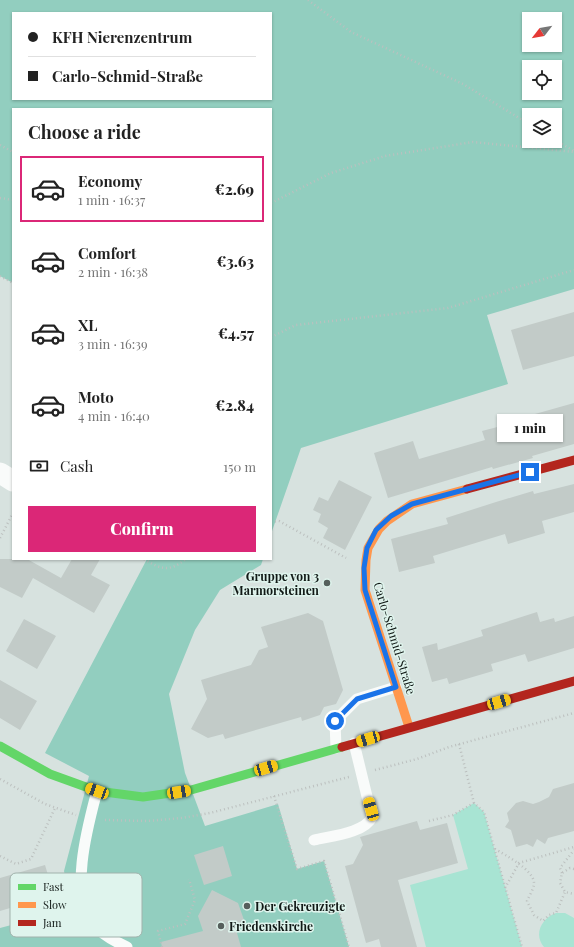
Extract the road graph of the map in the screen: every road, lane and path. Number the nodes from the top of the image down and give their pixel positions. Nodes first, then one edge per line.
1 (308, 0) edge
2 (522, 120) edge
3 (562, 144) edge
4 (0, 145) edge
5 (12, 151) edge
6 (574, 152) edge
7 (0, 198) edge
8 (12, 200) edge
9 (272, 203) edge
10 (574, 270) edge
11 (0, 276) edge
12 (12, 282) edge
13 (272, 336) edge
14 (574, 460) edge
15 (0, 473) edge
16 (12, 480) edge
17 (12, 515) edge
18 (272, 522) edge
19 (0, 538) edge
20 (146, 560) edge
21 (185, 560) edge
22 (364, 568) junction
23 (574, 681) edge
24 (396, 687) junction
25 (409, 728) junction
26 (354, 743) junction
27 (459, 744) dead end
28 (0, 746) edge
29 (336, 748) junction
30 (97, 791) junction
31 (274, 796) dead end
32 (474, 804) junction
33 (54, 808) dead end
34 (429, 821) dead end
35 (314, 840) dead end
36 (494, 849) junction
37 (574, 849) edge
38 (0, 856) edge
39 (519, 863) junction
40 (574, 869) edge
41 (81, 873) edge
42 (562, 873) junction
43 (189, 879) dead end
44 (505, 888) junction
45 (565, 892) junction
46 (574, 894) edge
47 (109, 937) edge
48 (127, 947) edge
49 (162, 947) edge
50 (349, 947) edge
51 (522, 947) edge

1 - 2 path
3 - 6 path
4 - 5 path
6 - 9 path
7 - 8 path
10 - 13 path
11 - 12 path
14 - 22 street, Carlo-Schmid-Straße
15 - 16 street
17 - 19 path
18 - 22 path
20 - 21 path
22 - 24 street, Carlo-Schmid-Straße
23 - 25 street
24 - 25 street, Carlo-Schmid-Straße
24 - 29 lane
25 - 26 street
26 - 29 street
26 - 35 lane
27 - 32 path
28 - 30 street
29 - 30 street
30 - 41 lane
31 - 50 path
32 - 34 path
32 - 36 path
33 - 38 path
36 - 39 path
36 - 44 path
37 - 39 path
37 - 42 path
39 - 44 path
39 - 45 path
40 - 42 path
42 - 45 path
43 - 49 path
44 - 51 path
45 - 46 path
47 - 48 lane

